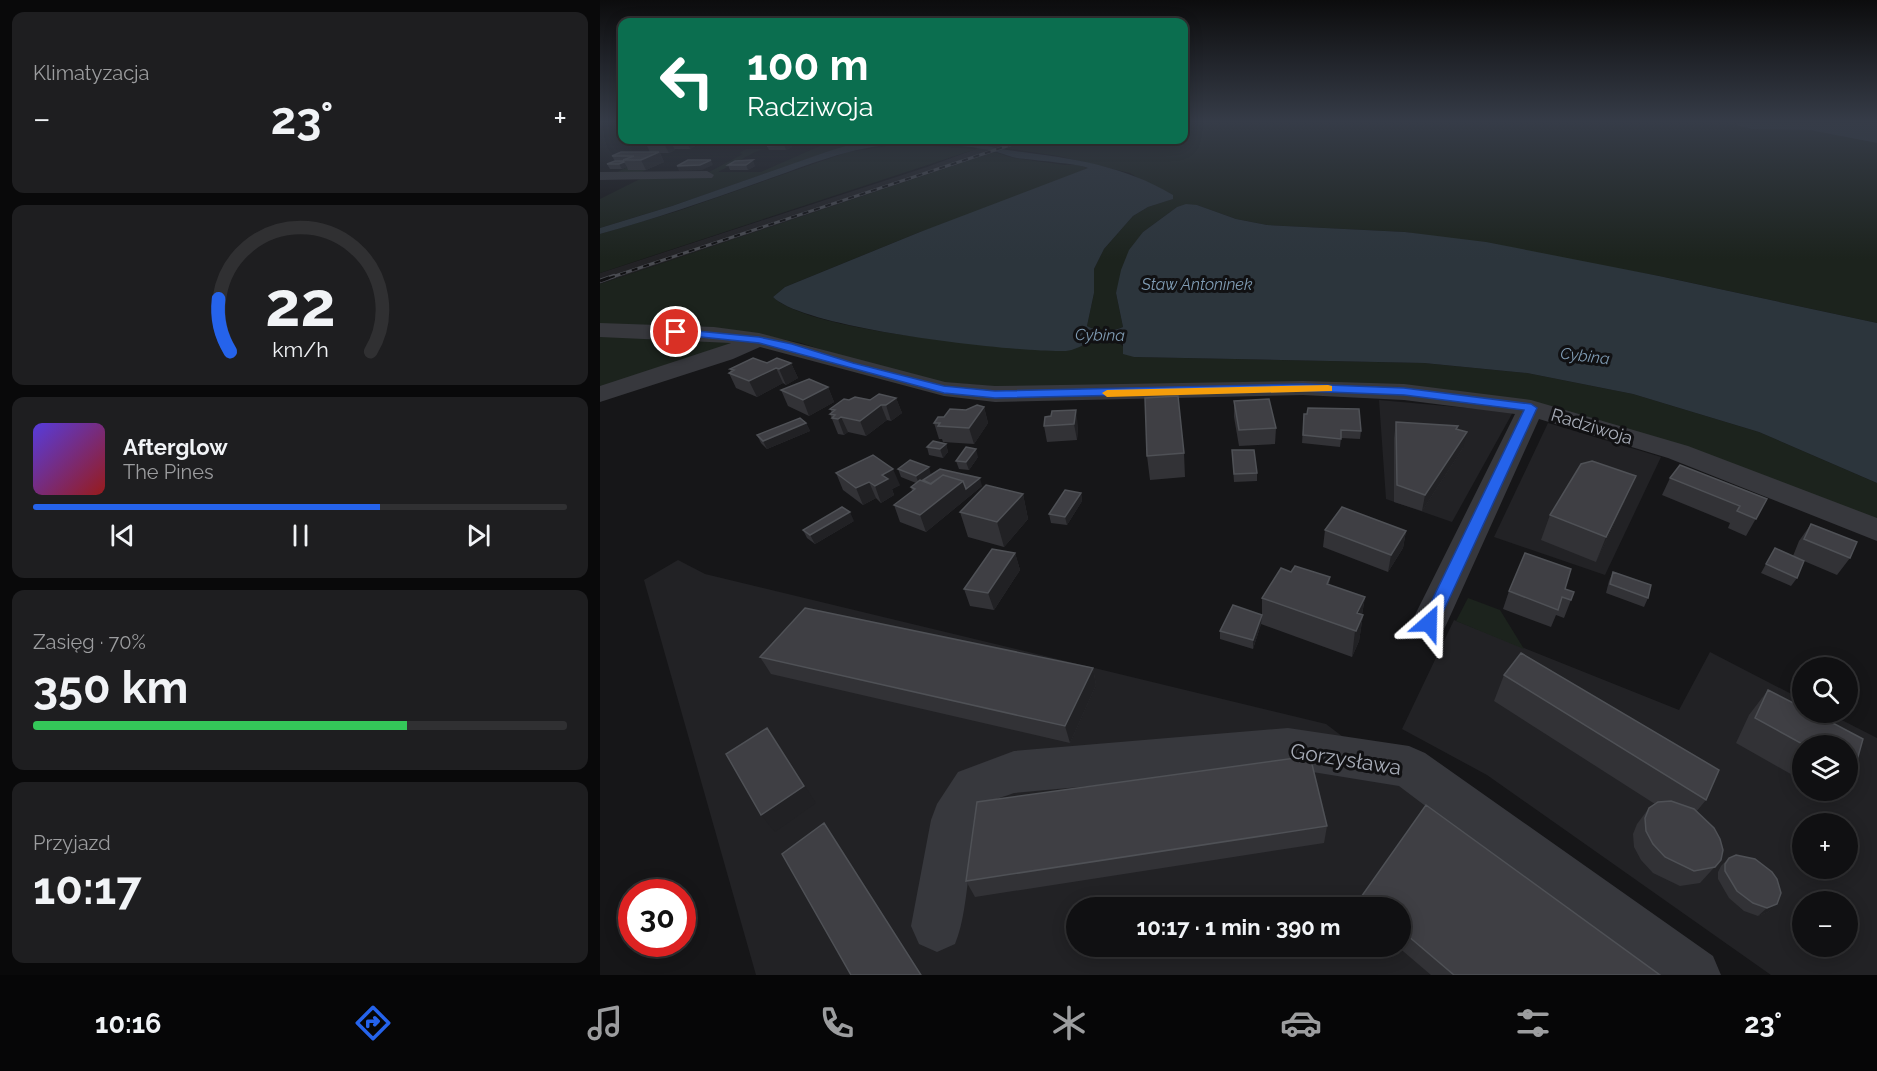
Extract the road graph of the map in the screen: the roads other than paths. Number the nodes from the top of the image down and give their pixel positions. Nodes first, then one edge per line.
1 (707, 175) dead end
2 (600, 176) edge
3 (600, 330) edge
4 (759, 340) junction
5 (600, 394) edge
6 (1531, 408) junction
7 (1877, 530) edge
8 (1429, 623) dead end
9 (937, 926) dead end
10 (1694, 975) edge

1 - 2 street
3 - 4 street, Radziwoja
4 - 5 street
4 - 6 street, Radziwoja
6 - 7 street, Radziwoja
6 - 8 street
9 - 10 street, Gorzysława

